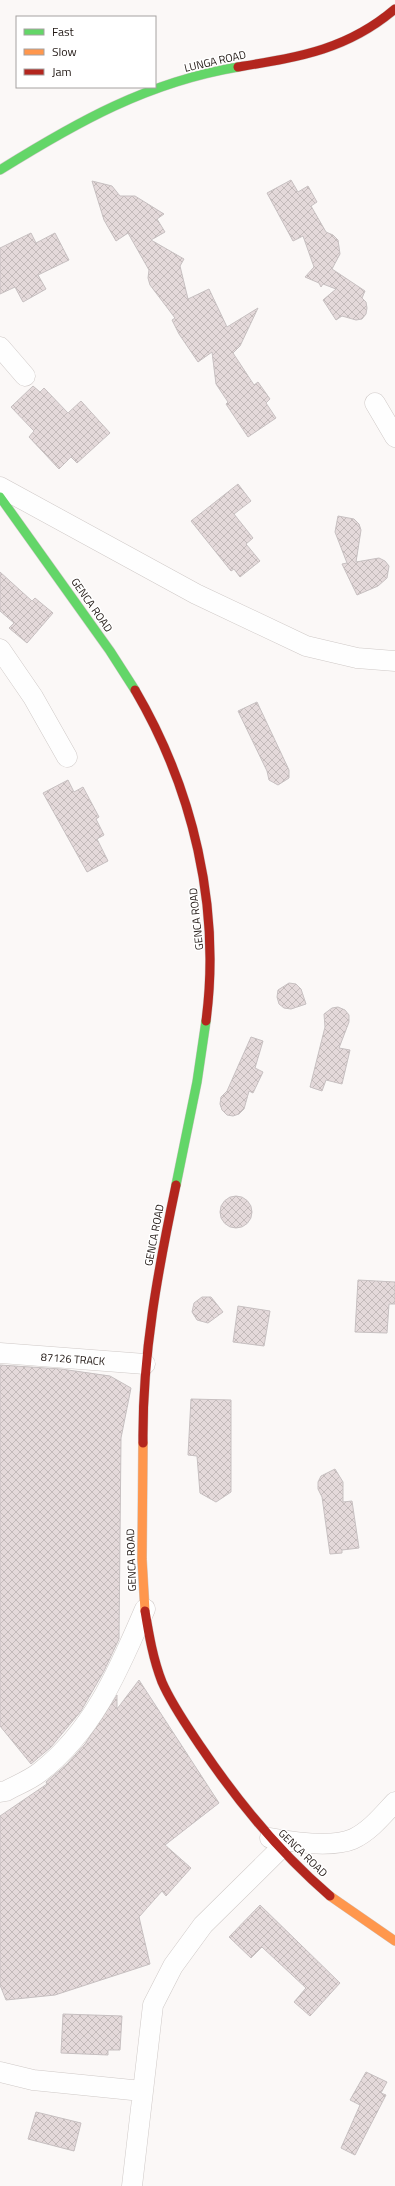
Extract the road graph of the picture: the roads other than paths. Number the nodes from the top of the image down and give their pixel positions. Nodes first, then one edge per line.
1 (395, 9) edge
2 (0, 170) edge
3 (0, 347) edge
4 (25, 376) dead end
5 (375, 403) dead end
6 (395, 437) edge
7 (0, 487) edge
8 (0, 497) edge
9 (0, 649) edge
10 (395, 661) edge
11 (67, 757) dead end
12 (0, 1353) edge
13 (145, 1364) junction
14 (145, 1608) junction
15 (0, 1792) edge
16 (395, 1802) edge
17 (275, 1844) junction
18 (395, 1941) edge
19 (0, 2072) edge
20 (142, 2091) junction
21 (132, 2186) edge

1 - 2 street, LUNGA ROAD
3 - 4 street
5 - 6 street
7 - 10 street
8 - 13 street, GENCA ROAD
9 - 11 street
12 - 13 street, 87126 TRACK
13 - 14 street, GENCA ROAD
14 - 15 street
14 - 17 street, GENCA ROAD
16 - 17 street
17 - 18 street, GENCA ROAD
17 - 20 street
19 - 20 street
20 - 21 street

